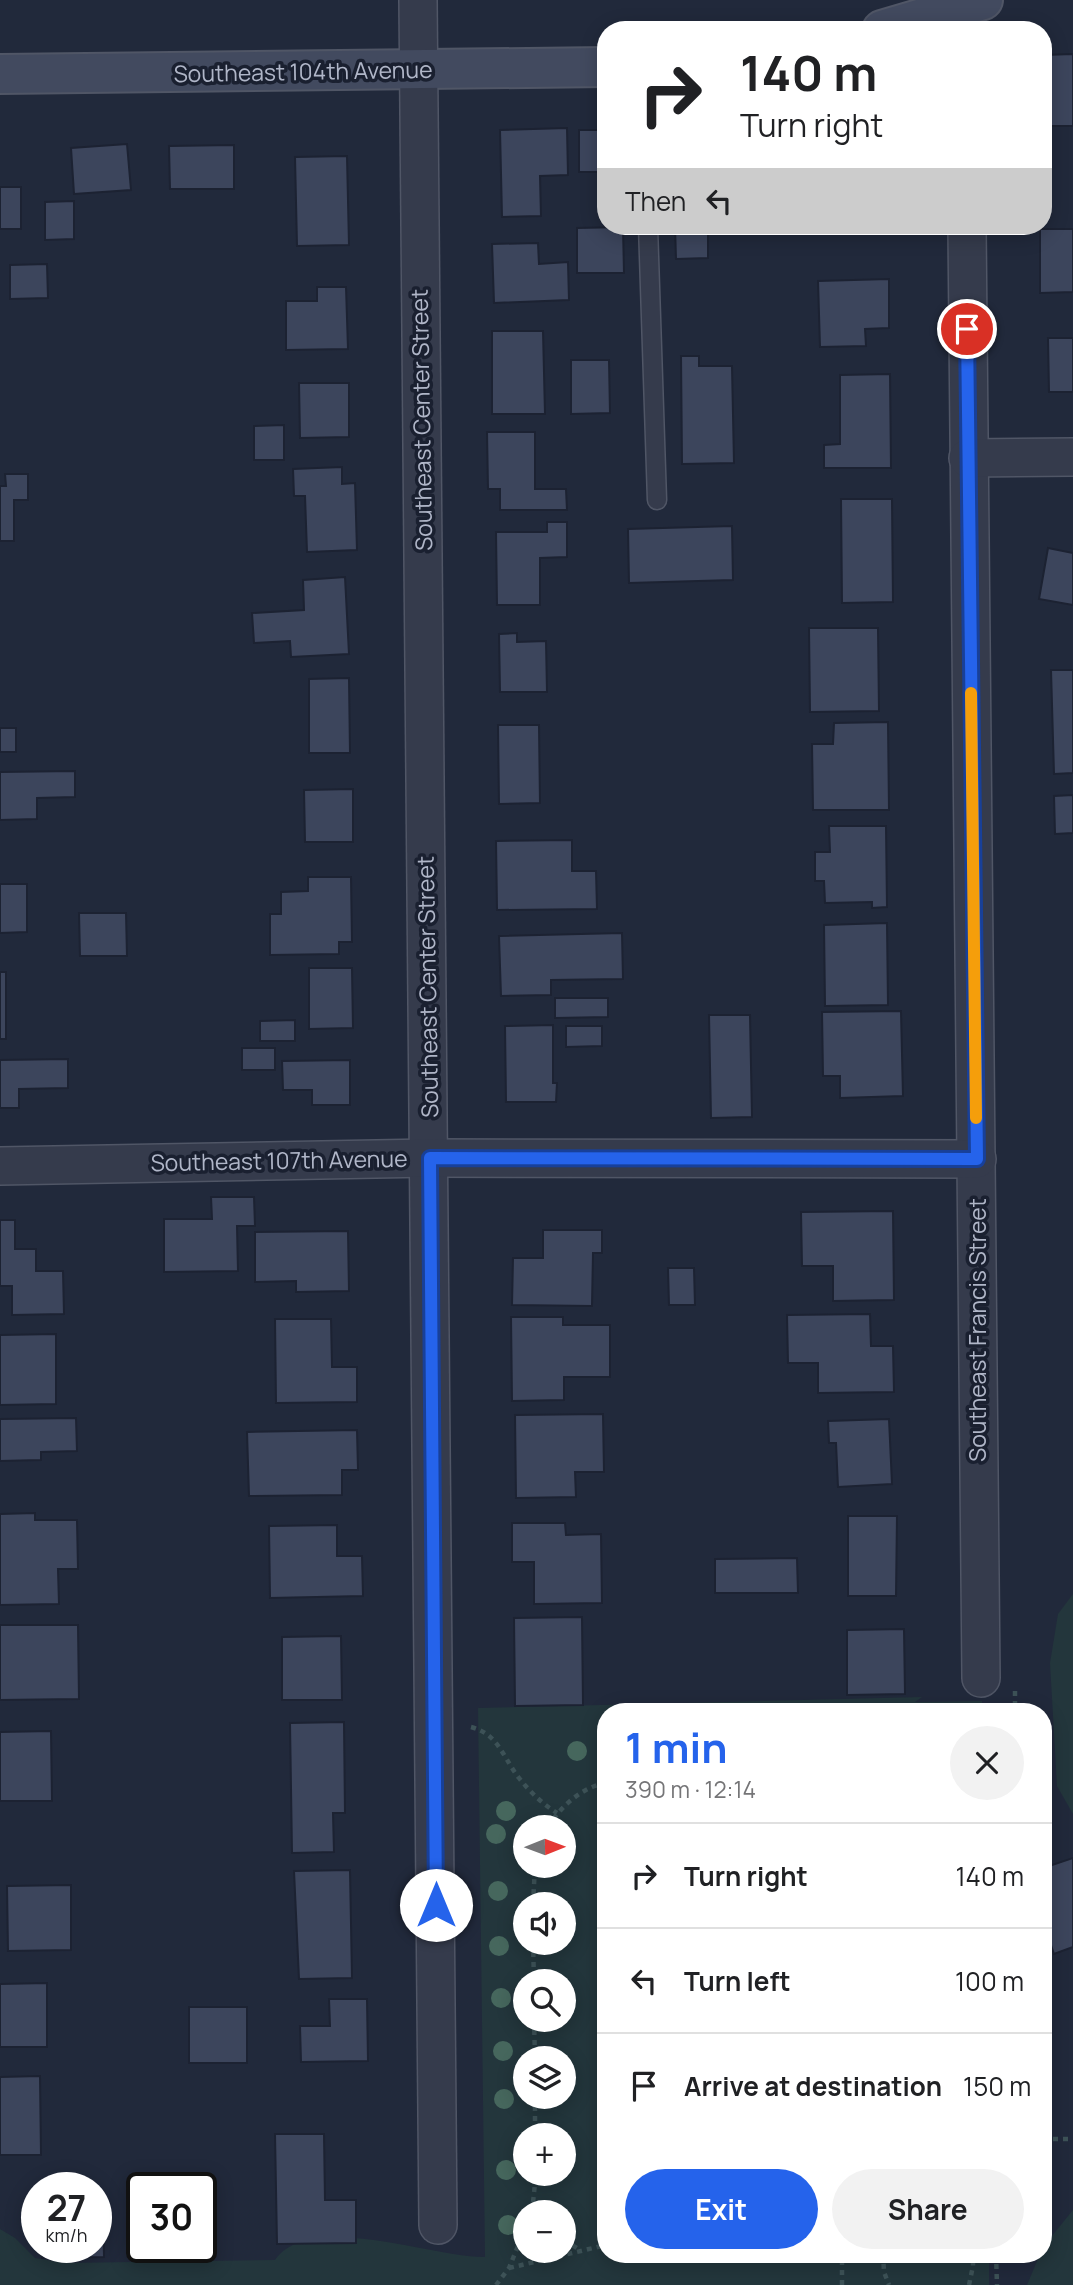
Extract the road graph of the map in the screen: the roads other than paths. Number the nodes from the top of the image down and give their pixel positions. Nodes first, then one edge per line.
1 (418, 0) edge
2 (964, 9) edge
3 (917, 21) edge
4 (597, 67) edge
5 (419, 71) junction
6 (0, 74) edge
7 (648, 235) edge
8 (967, 235) edge
9 (1073, 457) edge
10 (968, 458) junction
11 (657, 500) dead end
12 (430, 1158) junction
13 (977, 1159) junction
14 (0, 1166) edge
15 (981, 1678) dead end
16 (438, 2225) dead end

1 - 5 street, Southeast Center Street
2 - 3 street
4 - 5 street, Southeast 104th Avenue
5 - 6 street, Southeast 104th Avenue
5 - 12 street, Southeast Center Street
7 - 11 lane
8 - 10 street, Southeast Francis Street
9 - 10 street
10 - 13 street, Southeast Francis Street
12 - 13 street, Southeast 107th Avenue
12 - 14 street, Southeast 107th Avenue
12 - 16 street, Southeast Center Street
13 - 15 street, Southeast Francis Street

